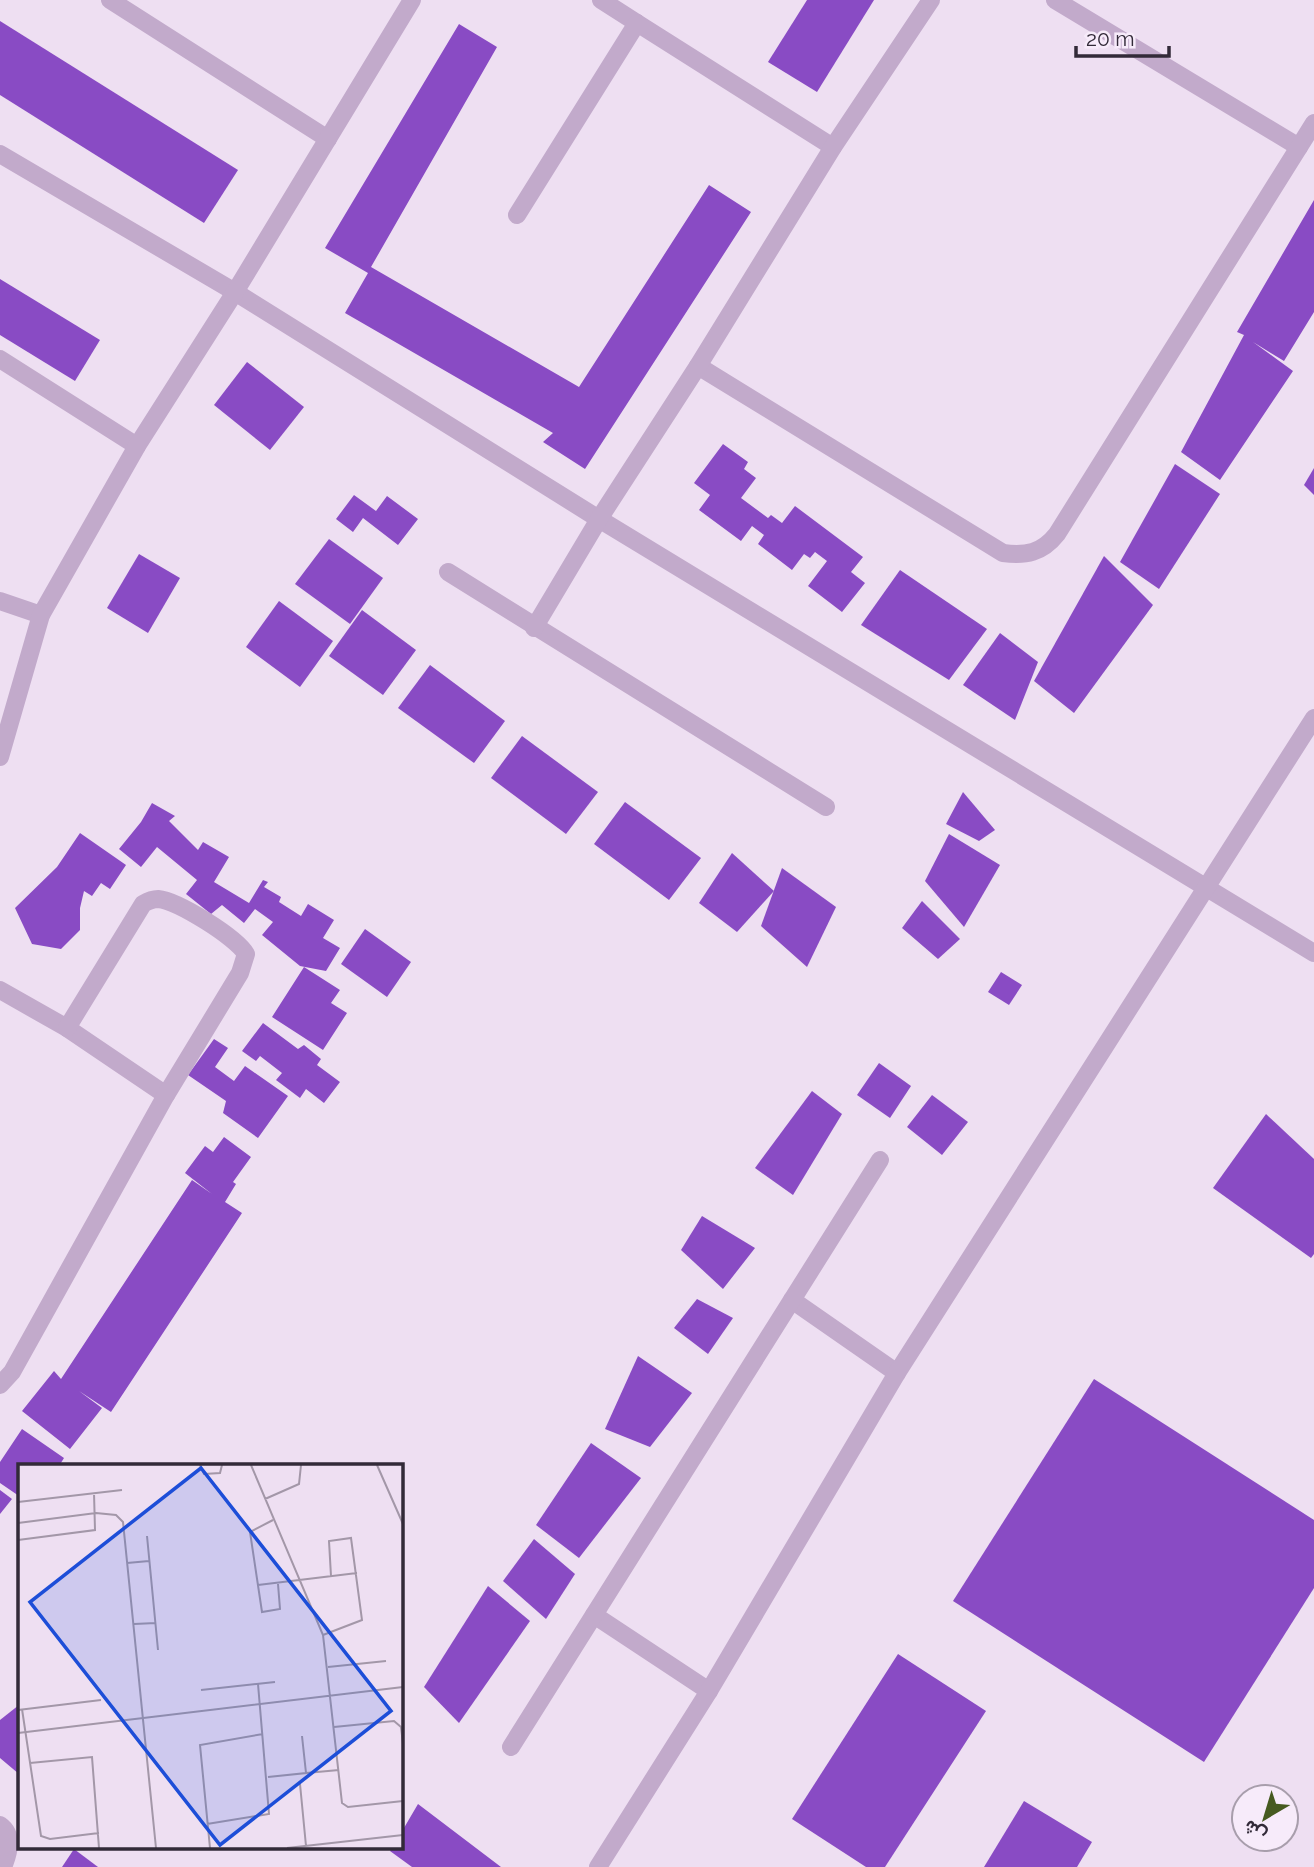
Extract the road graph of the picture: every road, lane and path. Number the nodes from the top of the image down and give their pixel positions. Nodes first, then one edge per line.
1 (110, 0) edge
2 (412, 0) edge
3 (601, 0) edge
4 (931, 0) edge
5 (1055, 0) edge
6 (637, 23) junction
7 (1314, 123) edge
8 (328, 138) junction
9 (833, 146) junction
10 (1299, 147) junction
11 (0, 154) edge
12 (517, 215) dead end
13 (235, 292) junction
14 (0, 359) edge
15 (698, 366) junction
16 (137, 446) junction
17 (600, 519) junction
18 (447, 572) dead end
19 (0, 601) edge
20 (41, 615) junction
21 (534, 628) junction
22 (1314, 718) edge
23 (0, 757) edge
24 (826, 807) dead end
25 (1206, 888) junction
26 (1314, 953) edge
27 (0, 990) edge
28 (67, 1028) junction
29 (166, 1095) junction
30 (880, 1160) dead end
31 (792, 1300) junction
32 (897, 1373) junction
33 (0, 1385) edge
34 (593, 1615) junction
35 (709, 1690) junction
36 (510, 1747) dead end
37 (0, 1825) edge
38 (3, 1867) edge
39 (598, 1867) edge

1 - 8 street
2 - 8 street
3 - 6 street
4 - 9 street
5 - 10 street
6 - 9 street
6 - 12 street
7 - 10 street
8 - 13 street
9 - 15 street
10 - 15 street
11 - 13 street
13 - 16 street
13 - 17 street
14 - 16 street
15 - 17 street
16 - 20 street
17 - 21 street
17 - 25 street
18 - 21 street
19 - 20 street
20 - 23 street
21 - 24 street
22 - 25 street
25 - 26 street
25 - 32 street
27 - 28 street
28 - 29 street
28 - 29 street
29 - 33 street
30 - 31 street
31 - 32 street
31 - 34 street
32 - 35 street
34 - 35 street
34 - 36 street
35 - 39 street
37 - 38 street

